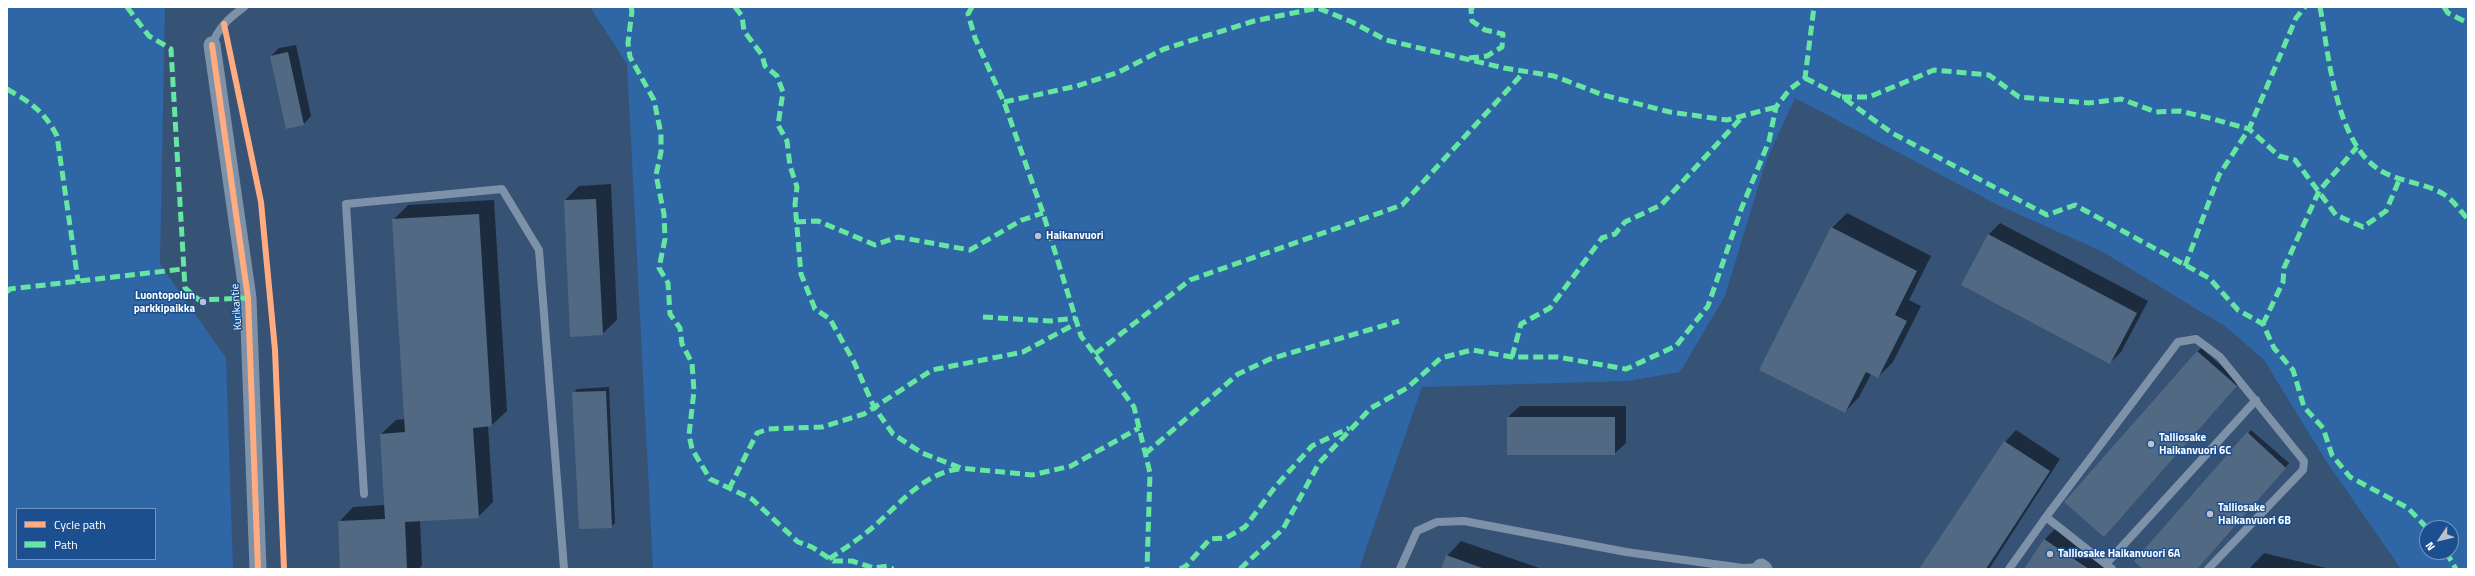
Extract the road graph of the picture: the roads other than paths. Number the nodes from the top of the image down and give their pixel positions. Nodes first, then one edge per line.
1 (244, 7) edge
2 (234, 11) edge
3 (212, 46) joint
4 (2256, 400) junction
5 (364, 494) dead end
6 (2046, 517) junction
7 (2109, 567) edge
8 (1762, 568) edge
9 (258, 569) edge
10 (564, 569) edge
11 (1400, 569) edge
12 (2009, 569) edge
13 (2208, 569) edge

1 - 2 lane
2 - 3 lane
3 - 9 street, Kurikantie
4 - 6 lane
4 - 7 lane
4 - 13 lane
5 - 10 lane
6 - 7 lane
6 - 12 lane
8 - 11 lane

